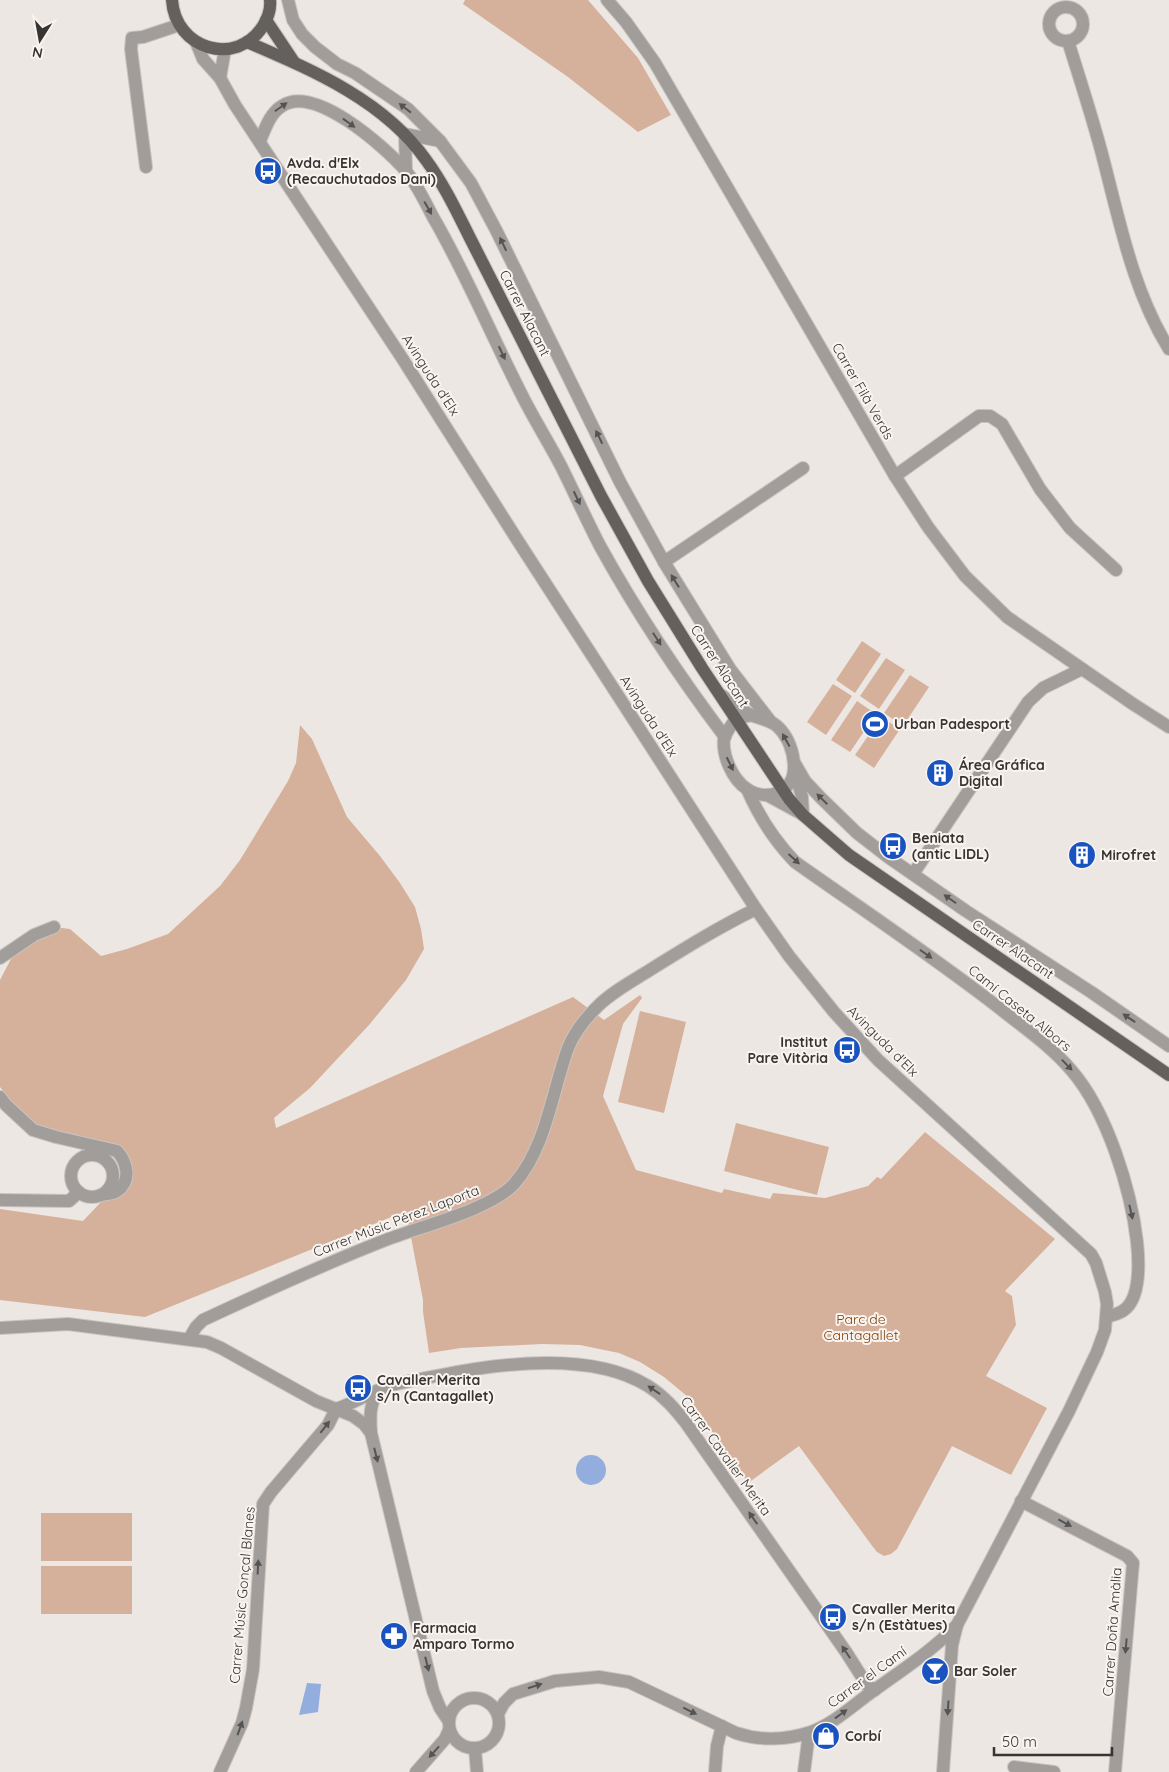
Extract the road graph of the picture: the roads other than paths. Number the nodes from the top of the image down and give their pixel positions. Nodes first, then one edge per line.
1 (172, 0) edge
2 (270, 0) edge
3 (288, 0) edge
4 (608, 0) edge
5 (1059, 4) edge
6 (266, 20) junction
7 (179, 25) junction
8 (1068, 41) junction
9 (196, 42) junction
10 (247, 42) junction
11 (225, 49) junction
12 (294, 62) junction
13 (220, 78) junction
14 (405, 134) junction
15 (260, 141) junction
16 (440, 141) junction
17 (146, 167) dead end
18 (406, 171) junction
19 (1169, 349) edge
20 (803, 468) dead end
21 (895, 476) junction
22 (664, 562) junction
23 (1116, 570) dead end
24 (1082, 669) junction
25 (720, 695) junction
26 (752, 715) junction
27 (736, 720) junction
28 (771, 722) junction
29 (1169, 727) edge
30 (724, 737) junction
31 (794, 767) junction
32 (747, 788) junction
33 (783, 791) junction
34 (767, 795) junction
35 (803, 815) junction
36 (913, 874) junction
37 (756, 909) junction
38 (54, 927) dead end
39 (0, 958) edge
40 (1169, 1046) edge
41 (1169, 1075) edge
42 (0, 1096) edge
43 (79, 1192) junction
44 (101, 1195) junction
45 (0, 1200) edge
46 (1107, 1318) junction
47 (0, 1328) edge
48 (189, 1339) junction
49 (379, 1390) junction
50 (336, 1410) junction
51 (371, 1433) junction
52 (1021, 1500) junction
53 (957, 1625) junction
54 (875, 1690) junction
55 (498, 1714) junction
56 (449, 1725) junction
57 (722, 1726) junction
58 (809, 1733) junction
59 (475, 1749) junction
60 (1014, 1766) dead end
61 (220, 1772) edge
62 (416, 1772) edge
63 (477, 1772) edge
64 (715, 1772) edge
65 (804, 1772) edge
66 (943, 1772) edge
67 (1054, 1772) edge
68 (1116, 1772) edge

1 - 7 main road
2 - 6 main road
16 -> 3 street, Carrer Alacant
4 - 21 street, Carrer Filà Verds
5 - 8 street
5 - 8 street
6 - 10 main road
6 - 12 main road, Carrer Alacant
7 - 9 main road
7 - 17 street
8 - 19 street
9 - 11 main road
9 - 13 street, Avinguda d'Elx
10 - 11 main road
10 - 12 main road, Carrer Alacant
11 - 13 street
12 - 14 main road, Carrer Alacant
13 - 15 street, Avinguda d'Elx
14 - 16 street, Carrer Alacant
14 - 18 street
14 - 25 main road, Carrer Alacant
15 -> 18 street
15 - 37 street, Avinguda d'Elx
22 -> 16 street, Carrer Alacant
18 -> 30 street
20 - 22 street
21 - 23 street
21 - 24 street, Carrer Filà Verds
28 -> 22 street, Carrer Alacant
24 - 29 street, Carrer Filà Verds
24 - 36 street
25 - 26 street
25 - 27 main road, Carrer Alacant
25 - 30 street
26 - 27 street
26 - 28 street
27 - 30 street
27 - 33 main road, Carrer Alacant
31 -> 28 street, Carrer Alacant
30 -> 32 street, Camí Caseta Albors
31 - 33 street
31 - 35 street
36 -> 31 street, Carrer Alacant
32 - 34 street
32 -> 46 street, Camí Caseta Albors
33 - 34 street
33 - 35 main road, Carrer Alacant
34 - 35 street
35 - 41 main road, Carrer Alacant
40 -> 36 street, Carrer Alacant
37 - 46 street, Avinguda d'Elx
37 - 48 street, Carrer Músic Pérez Laporta
38 - 39 street
42 - 44 street
43 - 44 street
43 - 44 street
43 - 45 street
46 - 52 street, Carrer el Camí
47 - 48 street
48 - 50 street
49 - 50 street, Carrer Cavaller Merita
49 - 51 street
54 -> 49 street, Carrer Cavaller Merita
50 - 51 street
61 -> 50 street, Carrer Músic Gonçal Blanes
51 -> 56 street
52 - 53 street, Carrer el Camí
52 -> 68 street, Carrer Doña Amàlia
53 - 54 street, Carrer el Camí
53 -> 66 street
58 -> 54 street, Carrer el Camí
55 - 56 street
55 -> 57 street, Carrer el Camí
55 - 59 street
56 - 59 street
56 -> 62 street
57 - 58 street, Carrer el Camí
57 - 64 street
58 - 65 street
59 - 63 street
60 - 67 street

